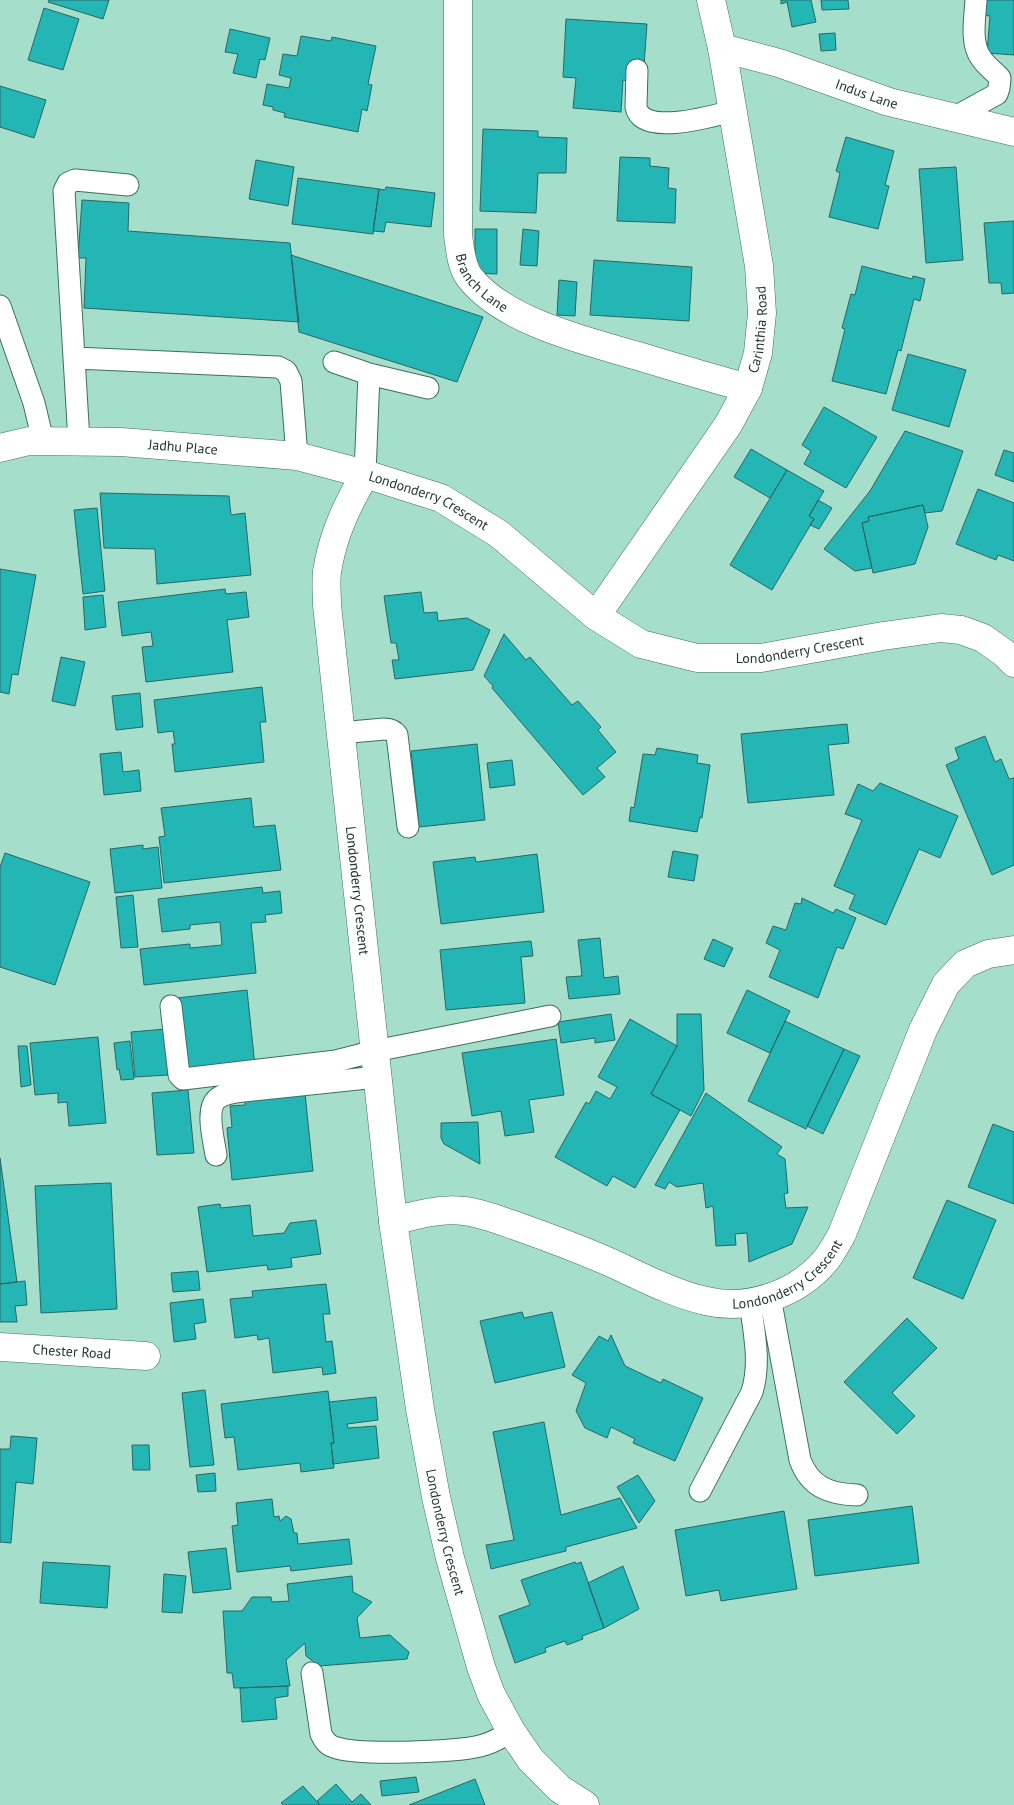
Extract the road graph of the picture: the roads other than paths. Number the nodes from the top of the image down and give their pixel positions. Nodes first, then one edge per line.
1 (458, 0) edge
2 (711, 0) edge
3 (976, 0) edge
4 (722, 48) junction
5 (637, 70) dead end
6 (732, 111) junction
7 (955, 117) junction
8 (1014, 132) edge
9 (128, 185) dead end
10 (0, 306) edge
11 (74, 358) junction
12 (334, 362) dead end
13 (369, 374) junction
14 (428, 388) dead end
15 (748, 388) junction
16 (43, 441) junction
17 (79, 442) junction
18 (0, 448) edge
19 (297, 456) junction
20 (365, 474) junction
21 (596, 616) junction
22 (1014, 662) edge
23 (340, 734) junction
24 (408, 827) dead end
25 (1014, 950) edge
26 (171, 1006) dead end
27 (550, 1016) dead end
28 (376, 1064) junction
29 (216, 1155) dead end
30 (393, 1221) junction
31 (760, 1299) junction
32 (0, 1347) edge
33 (146, 1356) dead end
34 (700, 1491) dead end
35 (857, 1495) dead end
36 (312, 1673) dead end
37 (511, 1731) junction
38 (585, 1805) edge

1 - 15 street, Branch Lane
2 - 4 street, Carinthia Road
3 - 7 lane
4 - 6 street, Carinthia Road
4 - 7 street, Indus Lane
5 - 6 lane
6 - 15 street, Carinthia Road
7 - 8 street, Indus Lane
9 - 11 lane
10 - 16 lane
11 - 17 lane
11 - 19 lane
12 - 13 lane
13 - 14 lane
13 - 20 lane
15 - 21 street, Carinthia Road
16 - 17 street, Jadhu Place
16 - 18 street, Jadhu Place
17 - 19 street, Jadhu Place
19 - 20 street, Jadhu Place
20 - 21 street, Londonderry Crescent
20 - 23 street, Londonderry Crescent
21 - 22 street, Londonderry Crescent
23 - 24 lane
23 - 28 street, Londonderry Crescent
25 - 31 street, Londonderry Crescent
26 - 28 lane
27 - 28 lane
28 - 29 lane
28 - 30 street, Londonderry Crescent
30 - 31 street, Londonderry Crescent
30 - 37 street, Londonderry Crescent
31 - 34 lane
31 - 35 lane
32 - 33 street, Chester Road
36 - 37 lane
37 - 38 street, Londonderry Crescent

